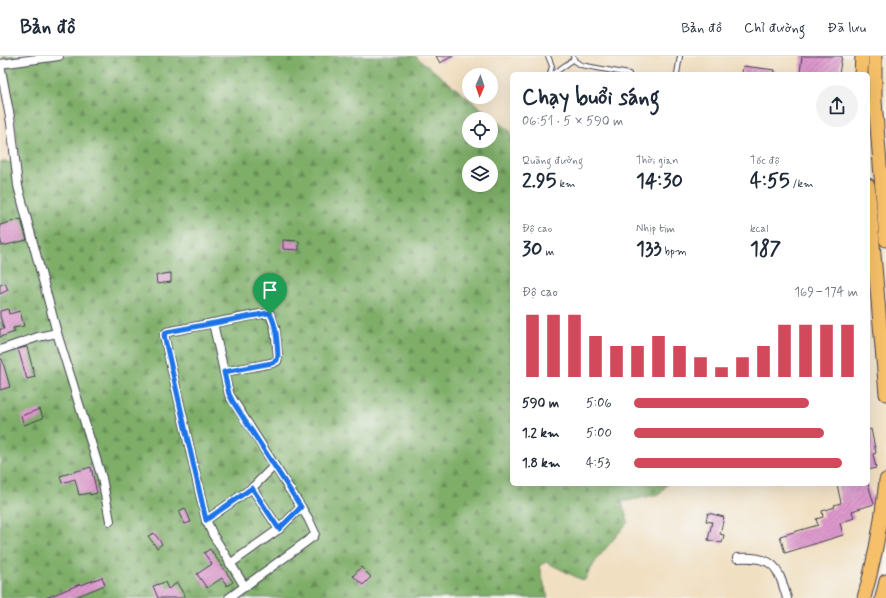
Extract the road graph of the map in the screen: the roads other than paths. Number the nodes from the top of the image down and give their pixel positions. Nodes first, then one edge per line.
1 (59, 56) edge
2 (548, 56) edge
3 (680, 56) edge
4 (862, 56) edge
5 (875, 56) edge
6 (573, 58) edge
7 (0, 64) edge
8 (550, 72) edge
9 (557, 72) edge
10 (618, 72) edge
11 (677, 72) edge
12 (861, 72) edge
13 (870, 207) edge
14 (886, 240) edge
15 (213, 323) junction
16 (57, 333) junction
17 (0, 350) edge
18 (885, 370) edge
19 (224, 372) junction
20 (886, 394) edge
21 (274, 466) junction
22 (886, 480) edge
23 (252, 488) junction
24 (301, 507) junction
25 (206, 520) junction
26 (110, 521) dead end
27 (279, 529) junction
28 (737, 558) dead end
29 (230, 564) junction
30 (886, 581) edge
31 (245, 587) junction
32 (229, 598) edge
33 (787, 598) edge
34 (864, 598) edge
35 (882, 598) edge

1 - 7 street
2 - 8 lane
3 - 11 lane
4 - 12 main road
5 - 14 main road
6 - 9 lane
6 - 10 lane
7 - 16 street
13 - 18 main road
15 - 19 street
15 - 19 street
15 - 25 street
16 - 17 street
16 - 26 street
18 - 20 main road
19 - 21 street
21 - 23 street
21 - 24 street
22 - 34 main road
23 - 25 street
23 - 27 street
24 - 27 street
24 - 31 street
25 - 29 street
27 - 29 street
28 - 33 street
29 - 31 street
30 - 35 main road
31 - 32 street

